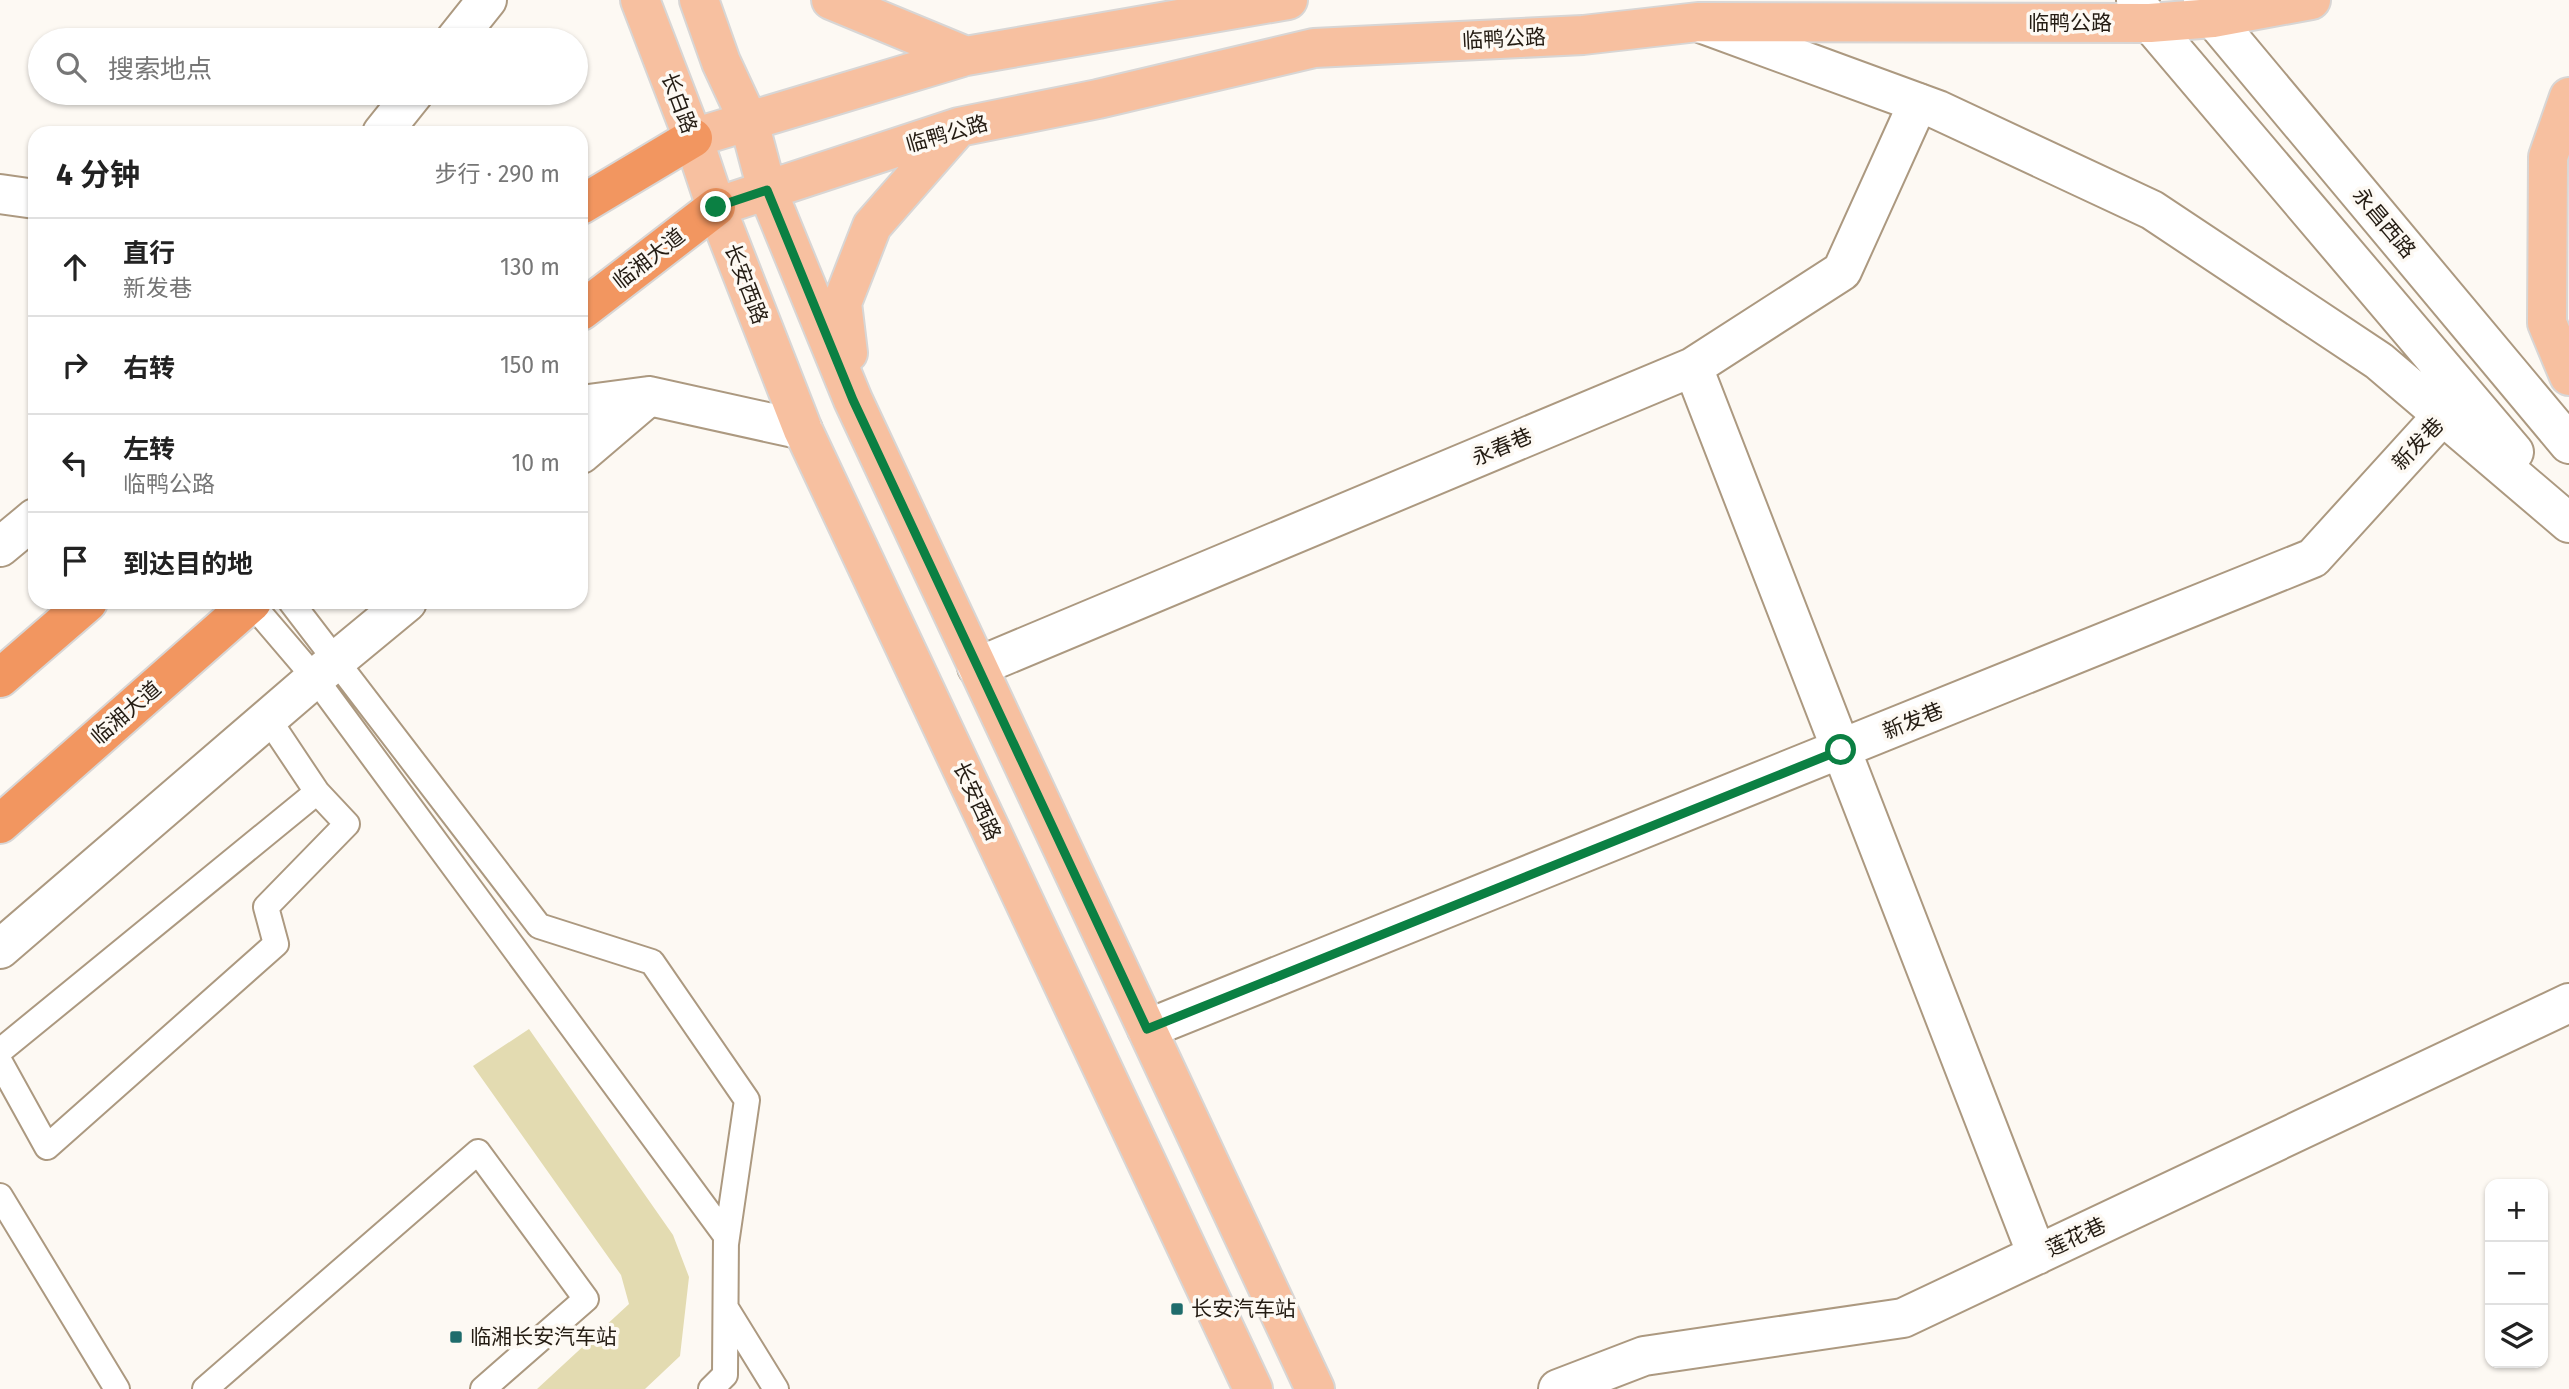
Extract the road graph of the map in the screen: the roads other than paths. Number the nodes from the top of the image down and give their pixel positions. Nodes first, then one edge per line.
1 (487, 0) edge
2 (699, 0) edge
3 (831, 0) edge
4 (1288, 0) edge
5 (2311, 0) edge
6 (644, 3) edge
7 (2208, 9) edge
8 (2143, 11) edge
9 (1698, 22) junction
10 (465, 28) edge
11 (966, 56) junction
12 (2569, 97) edge
13 (1918, 103) junction
14 (404, 105) edge
15 (749, 122) junction
16 (388, 126) edge
17 (959, 128) junction
18 (693, 138) junction
19 (767, 190) junction
20 (0, 194) edge
21 (28, 198) edge
22 (588, 201) edge
23 (716, 207) junction
24 (588, 306) edge
25 (1693, 367) junction
26 (2569, 376) edge
27 (649, 396) junction
28 (853, 400) junction
29 (588, 404) edge
30 (2457, 410) junction
31 (803, 430) junction
32 (2569, 444) edge
33 (588, 448) edge
34 (2569, 513) edge
35 (2569, 523) edge
36 (28, 524) edge
37 (0, 548) edge
38 (80, 609) edge
39 (245, 609) edge
40 (259, 609) edge
41 (295, 609) edge
42 (399, 609) edge
43 (977, 667) junction
44 (326, 670) junction
45 (0, 678) edge
46 (269, 720) junction
47 (1841, 750) junction
48 (317, 792) junction
49 (0, 824) edge
50 (0, 948) edge
51 (2569, 1003) edge
52 (1147, 1029) junction
53 (0, 1051) edge
54 (0, 1062) edge
55 (0, 1196) edge
56 (726, 1244) junction
57 (2037, 1255) junction
58 (726, 1307) junction
59 (117, 1389) edge
60 (205, 1389) edge
61 (483, 1389) edge
62 (710, 1389) edge
63 (776, 1389) edge
64 (1254, 1389) edge
65 (1315, 1389) edge
66 (1558, 1389) edge

1 - 10 street
2 - 15 main road
3 - 11 main road
4 - 11 main road
5 - 7 main road, 临鸭公路
6 - 18 main road, 长白路
7 - 8 main road, 临鸭公路
7 - 32 street, 永昌西路
8 - 9 main road, 临鸭公路
8 - 30 street
9 - 13 street
9 - 17 main road, 临鸭公路
11 - 15 main road
12 - 26 main road
13 - 25 street, 永春巷
13 - 30 street
14 - 16 street
15 - 18 main road
15 - 19 main road
17 - 19 main road, 临鸭公路
17 - 28 main road
18 - 22 highway
18 - 23 main road, 长白路
19 - 23 main road, 临鸭公路
19 - 28 main road
20 - 21 street
23 - 24 highway, 临湘大道
23 - 31 main road, 长安西路
25 - 43 street, 永春巷
25 - 47 street
27 - 29 street
27 - 31 street
27 - 33 street
28 - 43 main road
30 - 34 street
30 - 35 street
30 - 47 street, 新发巷
31 - 64 main road, 长安西路
36 - 37 street
38 - 45 highway
39 - 49 highway, 临湘大道
40 - 44 lane
41 - 44 lane
42 - 44 street
43 - 52 main road
44 - 46 street
44 - 56 lane
44 - 56 lane
46 - 48 lane
46 - 50 street
47 - 52 street, 新发巷
47 - 57 street
48 - 53 lane
48 - 54 lane
51 - 57 street, 莲花巷
52 - 65 main road
55 - 59 lane
56 - 58 lane
57 - 66 street, 莲花巷
58 - 62 lane
58 - 63 lane
60 - 61 lane

